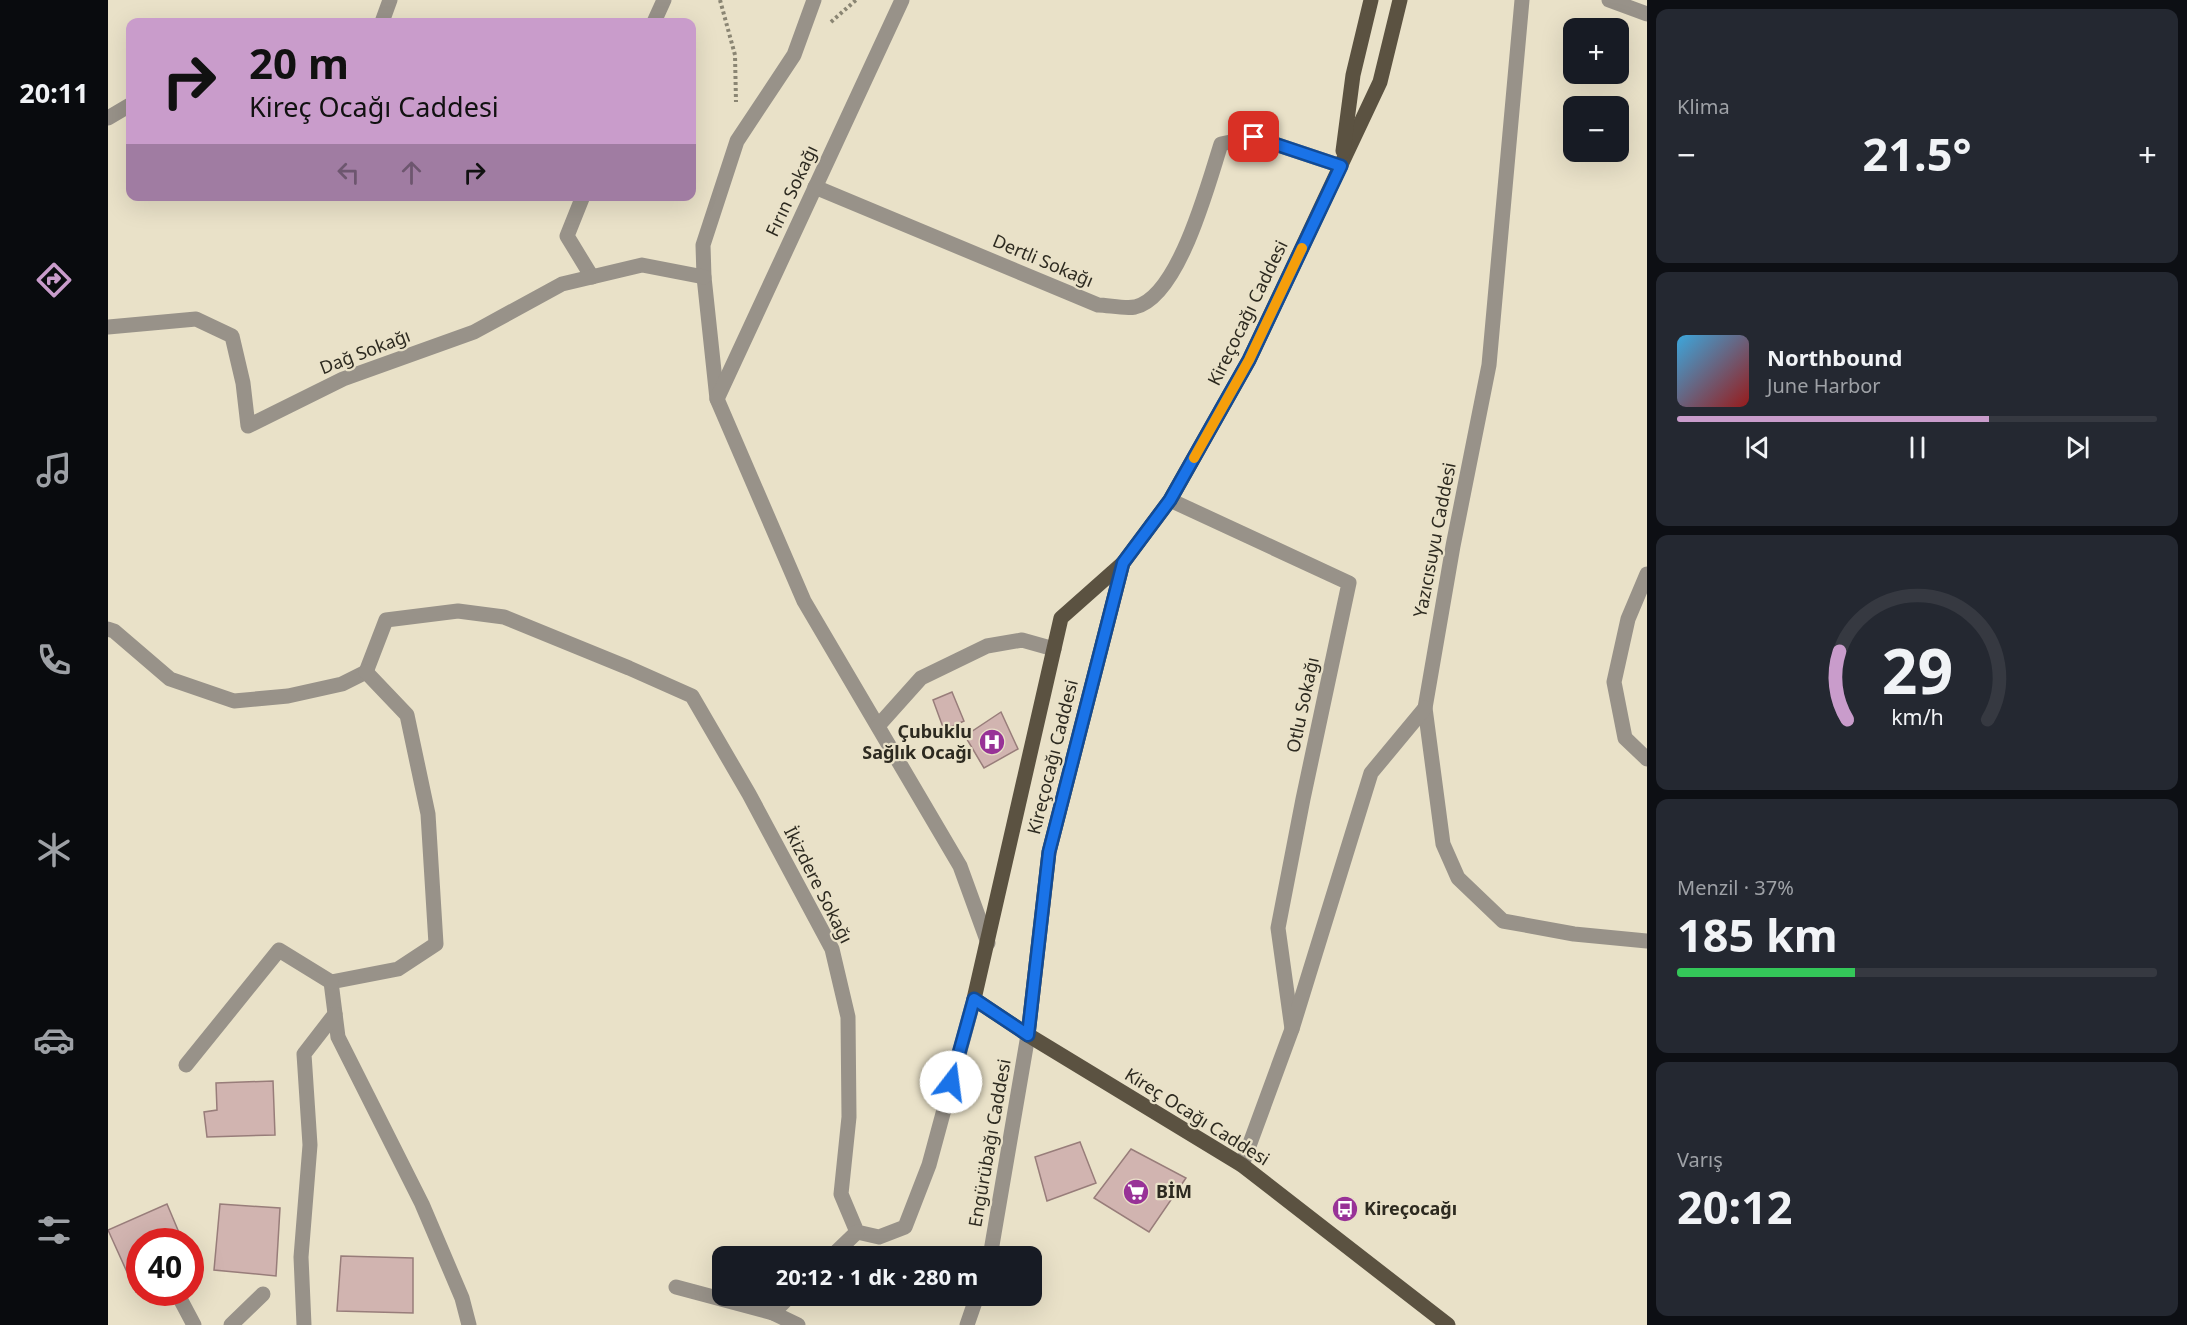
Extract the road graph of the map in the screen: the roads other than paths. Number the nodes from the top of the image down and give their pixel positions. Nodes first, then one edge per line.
1 (390, 0) edge
2 (664, 0) edge
3 (814, 0) edge
4 (902, 0) edge
5 (1371, 0) edge
6 (1522, 0) edge
7 (1609, 0) edge
8 (1399, 2) edge
9 (1647, 14) edge
10 (383, 18) edge
11 (656, 18) edge
12 (126, 107) edge
13 (108, 118) edge
14 (1341, 166) junction
15 (815, 187) junction
16 (581, 201) edge
17 (592, 277) junction
18 (704, 277) junction
19 (108, 327) edge
20 (717, 399) junction
21 (1170, 500) junction
22 (1123, 563) junction
23 (1647, 574) edge
24 (108, 629) edge
25 (1054, 649) junction
26 (366, 672) junction
27 (1425, 708) junction
28 (878, 726) junction
29 (1647, 759) edge
30 (1647, 941) edge
31 (988, 943) junction
32 (331, 982) junction
33 (974, 999) junction
34 (335, 1014) junction
35 (1292, 1029) junction
36 (1028, 1035) junction
37 (186, 1065) dead end
38 (1242, 1165) junction
39 (857, 1232) junction
40 (842, 1246) edge
41 (992, 1246) edge
42 (676, 1287) dead end
43 (263, 1294) dead end
44 (184, 1306) edge
45 (780, 1306) edge
46 (974, 1306) edge
47 (773, 1313) junction
48 (194, 1325) edge
49 (231, 1325) edge
50 (304, 1325) edge
51 (469, 1325) edge
52 (798, 1325) edge
53 (967, 1325) edge
54 (1448, 1325) edge

1 - 10 street
2 - 11 street
3 - 18 street
4 - 15 street, Fırın Sokağı
5 - 14 main road
6 - 27 street, Yazıcısuyu Caddesi
7 - 9 street
8 - 14 main road, Kireçocağı Caddesi
12 - 13 street
14 - 15 street, Dertli Sokağı
14 - 21 main road, Kireçocağı Caddesi
15 - 20 street, Fırın Sokağı
16 - 17 street
17 - 18 street, Dağ Sokağı
17 - 19 street, Dağ Sokağı
18 - 20 street
20 - 28 street
21 - 22 main road, Kireçocağı Caddesi
21 - 35 street, Otlu Sokağı
22 - 25 main road, Kireçocağı Caddesi
22 - 36 main road, Kireçocağı Caddesi
23 - 29 street
24 - 26 street
25 - 28 street
25 - 31 main road, Kireçocağı Caddesi
26 - 32 street
26 - 39 street, İkizdere Sokağı
27 - 30 street, Yazıcısuyu Caddesi
27 - 35 street
28 - 31 street
31 - 33 main road, Kireçocağı Caddesi
32 - 34 street
32 - 37 street
33 - 36 main road, Kireç Ocağı Caddesi
33 - 39 street
34 - 50 street
34 - 51 street
35 - 38 street
36 - 38 main road, Kireç Ocağı Caddesi
36 - 41 street, Engürübağı Caddesi
38 - 54 main road, Kireç Ocağı Caddesi
39 - 40 street
42 - 47 street
43 - 49 street
44 - 48 street
45 - 47 street
46 - 53 street
47 - 52 street

